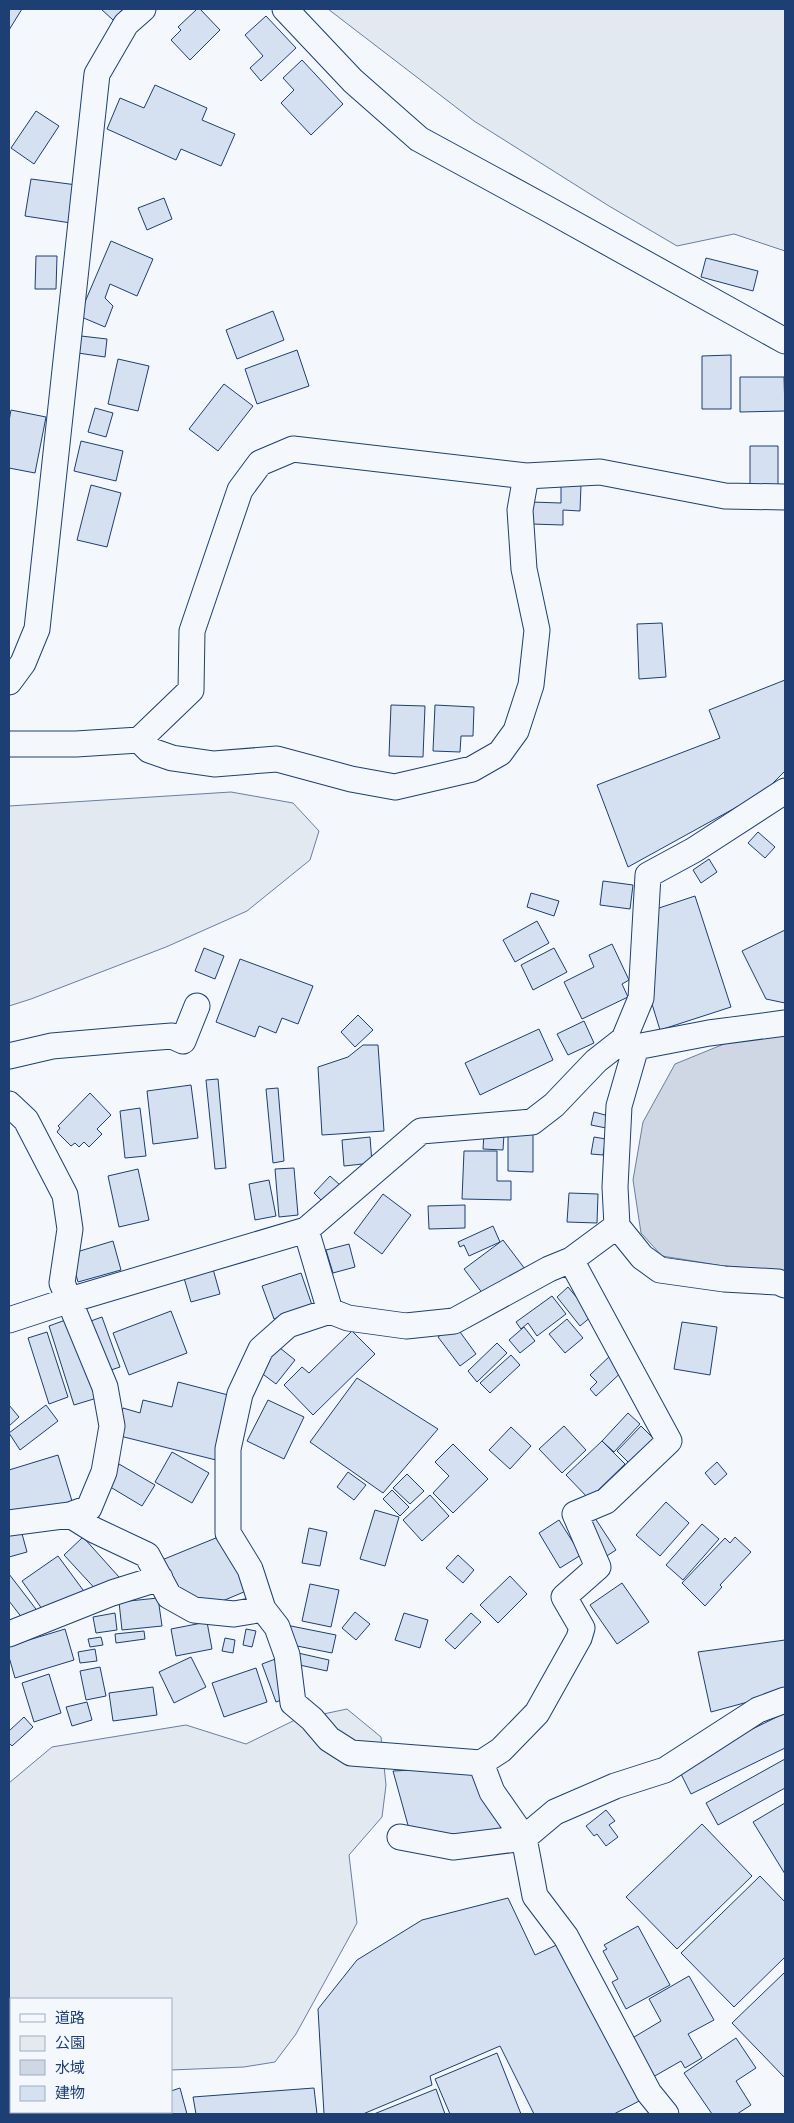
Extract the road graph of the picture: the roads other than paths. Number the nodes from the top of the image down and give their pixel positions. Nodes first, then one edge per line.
1 (144, 9) edge
2 (286, 9) edge
3 (785, 341) edge
4 (526, 476) junction
5 (785, 497) edge
6 (9, 682) edge
7 (139, 740) junction
8 (9, 744) edge
9 (785, 791) edge
10 (197, 1006) dead end
11 (785, 1023) edge
12 (630, 1043) junction
13 (9, 1056) edge
14 (9, 1104) edge
15 (617, 1226) junction
16 (306, 1230) junction
17 (571, 1260) junction
18 (785, 1285) edge
19 (70, 1300) junction
20 (330, 1311) junction
21 (9, 1320) edge
22 (70, 1516) junction
23 (9, 1524) edge
24 (160, 1578) junction
25 (263, 1608) junction
26 (9, 1634) edge
27 (785, 1700) edge
28 (481, 1763) junction
29 (400, 1837) dead end
30 (524, 1838) junction
31 (666, 2114) edge

1 - 6 street
2 - 3 street
4 - 5 street
4 - 7 street
4 - 7 street
7 - 8 street
9 - 12 street
10 - 13 street
11 - 12 street
12 - 15 street
12 - 16 street
14 - 19 street
15 - 17 street
15 - 18 street
16 - 19 street
16 - 20 street
17 - 20 street
17 - 28 street
19 - 21 street
19 - 22 street
20 - 25 street
22 - 23 street
22 - 24 street
24 - 25 street
24 - 26 street
25 - 28 street
27 - 30 street
28 - 30 street
29 - 30 street
30 - 31 street

